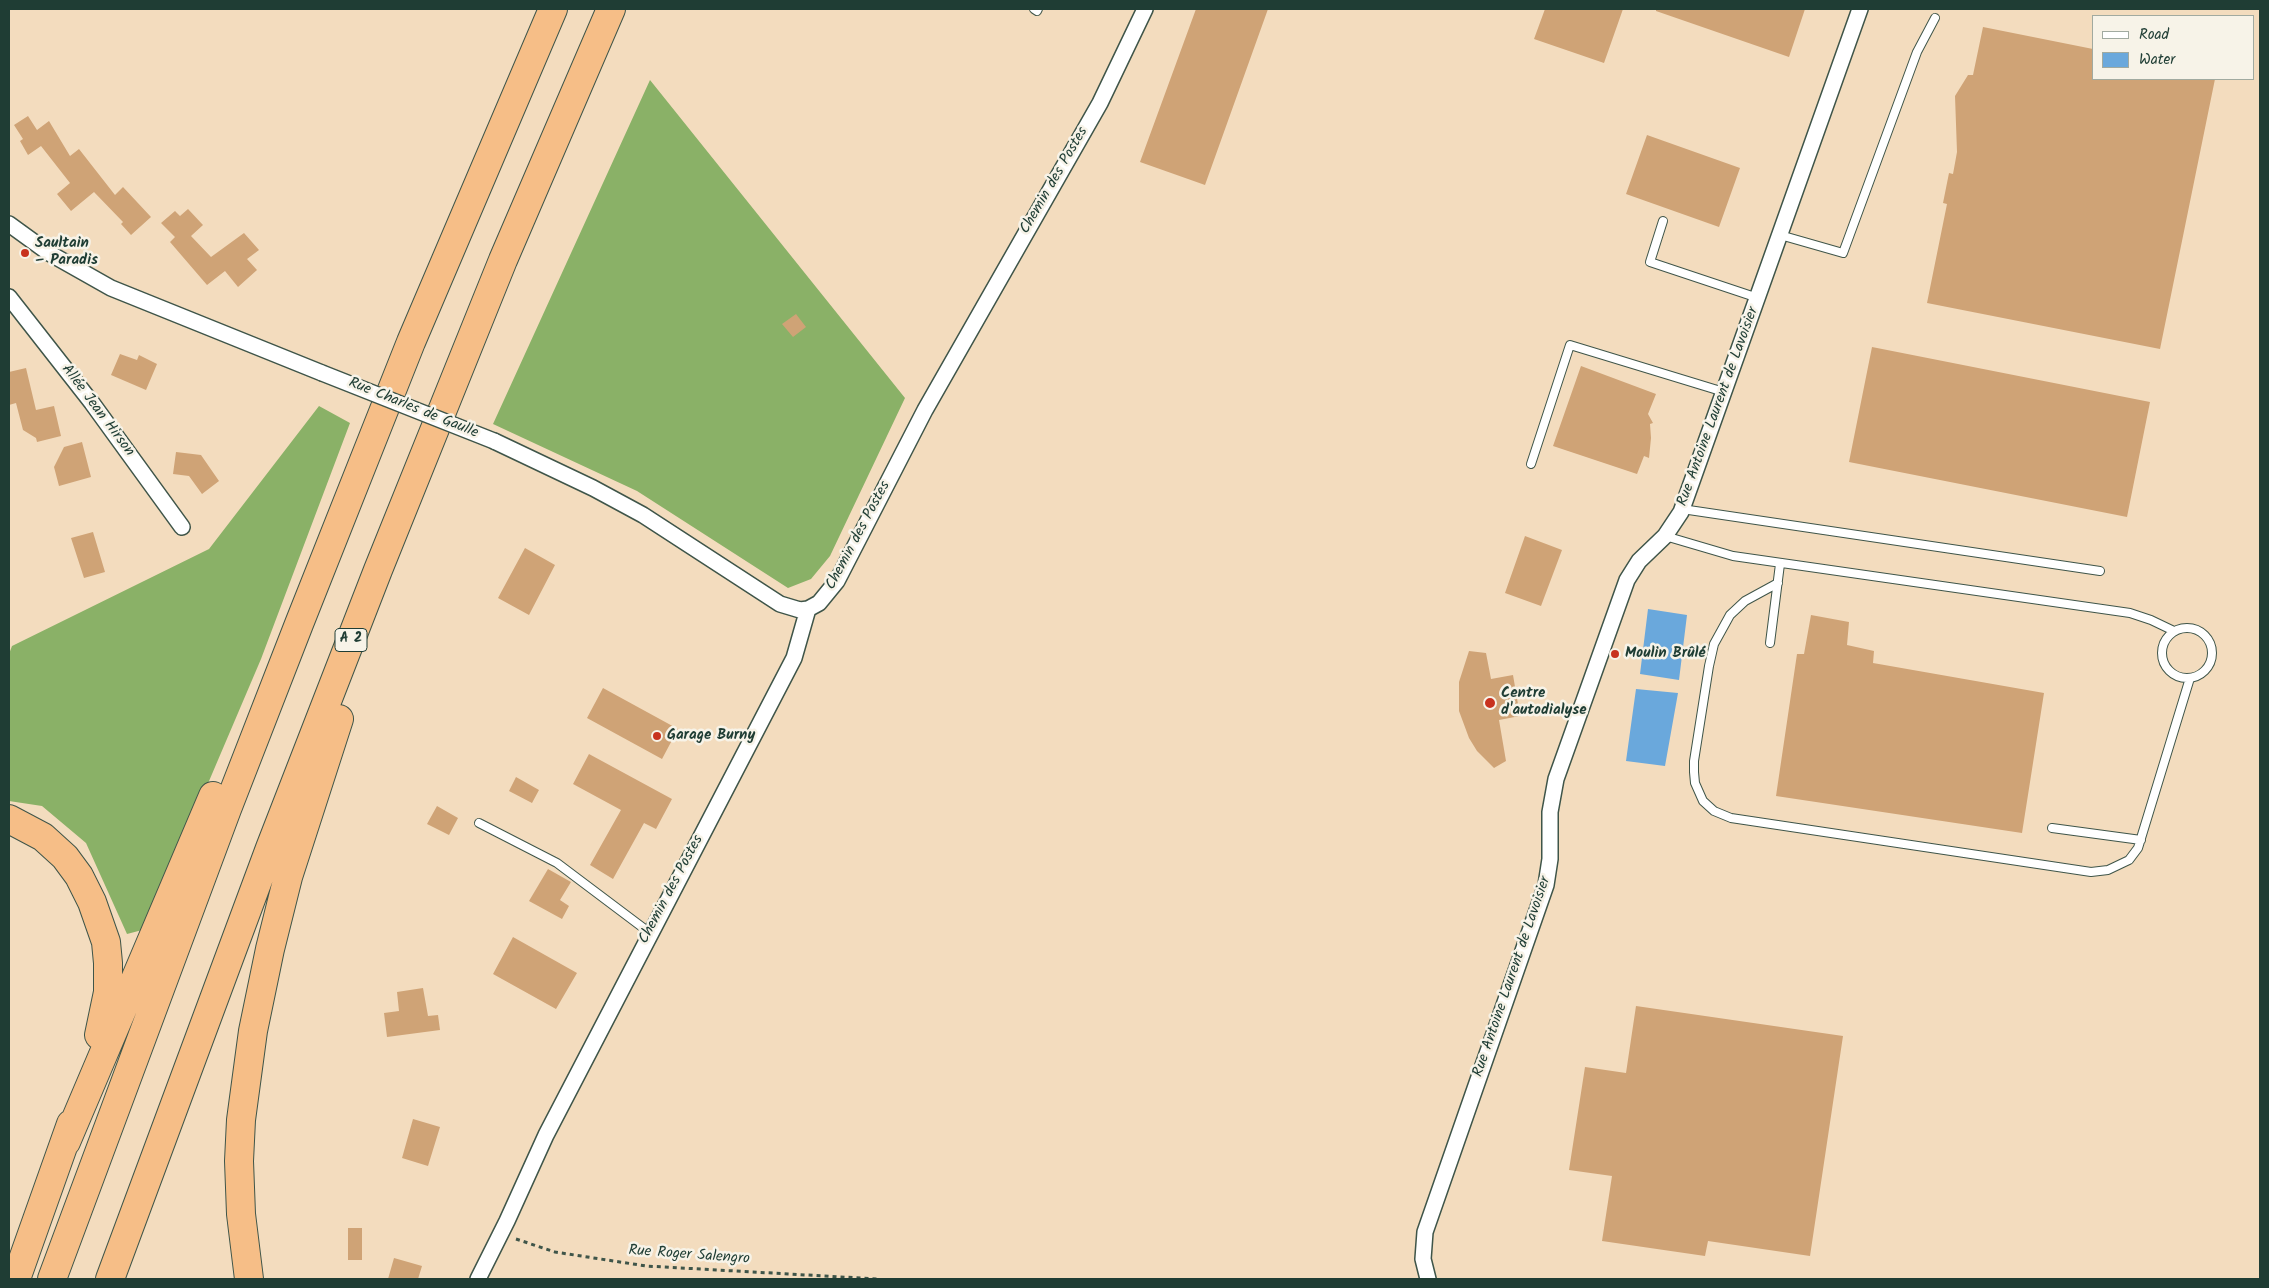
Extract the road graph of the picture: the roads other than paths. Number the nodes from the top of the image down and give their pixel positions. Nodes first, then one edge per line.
1 (553, 9) edge
2 (611, 9) edge
3 (1034, 9) edge
4 (1038, 9) edge
5 (1145, 9) edge
6 (1860, 9) edge
7 (1936, 18) dead end
8 (1663, 221) dead end
9 (9, 224) edge
10 (1780, 235) junction
11 (9, 298) edge
12 (1758, 298) junction
13 (1724, 392) junction
14 (1531, 464) dead end
15 (418, 467) junction
16 (1682, 509) junction
17 (182, 527) dead end
18 (1665, 536) junction
19 (1780, 564) junction
20 (2100, 570) dead end
21 (1778, 583) junction
22 (808, 609) junction
23 (299, 624) junction
24 (2174, 631) junction
25 (1770, 643) dead end
26 (2190, 678) junction
27 (9, 819) edge
28 (479, 823) dead end
29 (2052, 828) dead end
30 (2141, 840) junction
31 (650, 933) junction
32 (66, 1142) junction
33 (16, 1279) edge
34 (52, 1279) edge
35 (110, 1279) edge
36 (249, 1279) edge
37 (478, 1279) edge
38 (1428, 1279) edge

1 - 23 highway
2 - 15 highway, A 2
3 - 4 lane
5 - 22 street, Chemin des Postes
6 - 10 street, Rue Antoine Laurent de Lavoisier
7 - 10 lane
8 - 12 lane
9 - 22 street, Rue Charles de Gaulle, bridge
10 - 12 street, Rue Antoine Laurent de Lavoisier
11 - 17 street, Allée Jean Hirson
12 - 13 street, Rue Antoine Laurent de Lavoisier
13 - 14 lane
13 - 16 street, Rue Antoine Laurent de Lavoisier
15 - 35 highway, A 2
15 - 36 highway
16 - 18 street, Rue Antoine Laurent de Lavoisier
16 - 20 lane
18 - 19 lane
18 - 38 street, Rue Antoine Laurent de Lavoisier
19 - 21 lane
19 - 24 lane
21 - 25 lane
21 - 30 lane
22 - 31 street, Chemin des Postes
23 - 32 highway
23 - 34 highway
24 - 26 lane
24 - 26 lane
26 - 30 lane
27 - 32 highway
28 - 31 lane
29 - 30 lane
31 - 37 street, Chemin des Postes
32 - 33 highway

